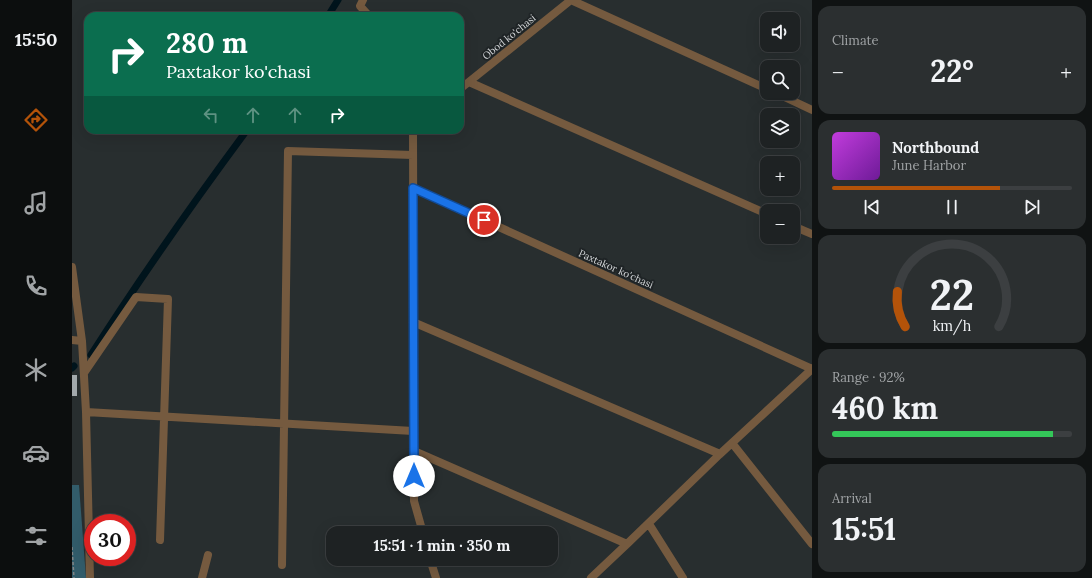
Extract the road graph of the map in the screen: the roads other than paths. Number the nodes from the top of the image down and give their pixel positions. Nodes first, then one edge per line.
1 (363, 0) edge
2 (571, 0) edge
3 (365, 12) edge
4 (469, 82) junction
5 (464, 86) edge
6 (760, 86) edge
7 (791, 100) edge
8 (812, 110) edge
9 (413, 134) edge
10 (413, 155) junction
11 (413, 188) junction
12 (760, 211) edge
13 (800, 229) edge
14 (812, 234) edge
15 (72, 267) edge
16 (413, 322) junction
17 (72, 340) edge
18 (82, 341) junction
19 (812, 369) edge
20 (84, 373) junction
21 (86, 412) junction
22 (164, 416) junction
23 (284, 424) junction
24 (413, 432) junction
25 (732, 443) junction
26 (414, 451) junction
27 (720, 454) junction
28 (648, 524) junction
29 (421, 526) edge
30 (160, 540) dead end
31 (628, 544) junction
32 (812, 544) edge
33 (208, 555) dead end
34 (282, 565) dead end
35 (432, 566) edge
36 (90, 578) edge
37 (202, 578) edge
38 (436, 578) edge
39 (591, 578) edge
40 (683, 578) edge

1 - 3 street
2 - 4 street, Obod ko'chasi
2 - 6 street
4 - 5 street, Obod ko'chasi
4 - 12 street
7 - 8 street
9 - 10 street
10 - 11 street
10 - 23 street
11 - 16 street
11 - 19 street, Paxtakor ko'chasi
13 - 14 street
15 - 18 street
16 - 24 street
16 - 27 street
17 - 18 street
18 - 20 street
19 - 25 street
20 - 21 street
20 - 22 street
21 - 22 street
21 - 36 street
22 - 23 street
22 - 30 street
23 - 24 street
23 - 34 street
24 - 26 street
25 - 27 street
25 - 32 street
26 - 29 street
26 - 31 street
27 - 28 street
28 - 31 street
28 - 40 street
31 - 39 street
33 - 37 street
35 - 38 street

